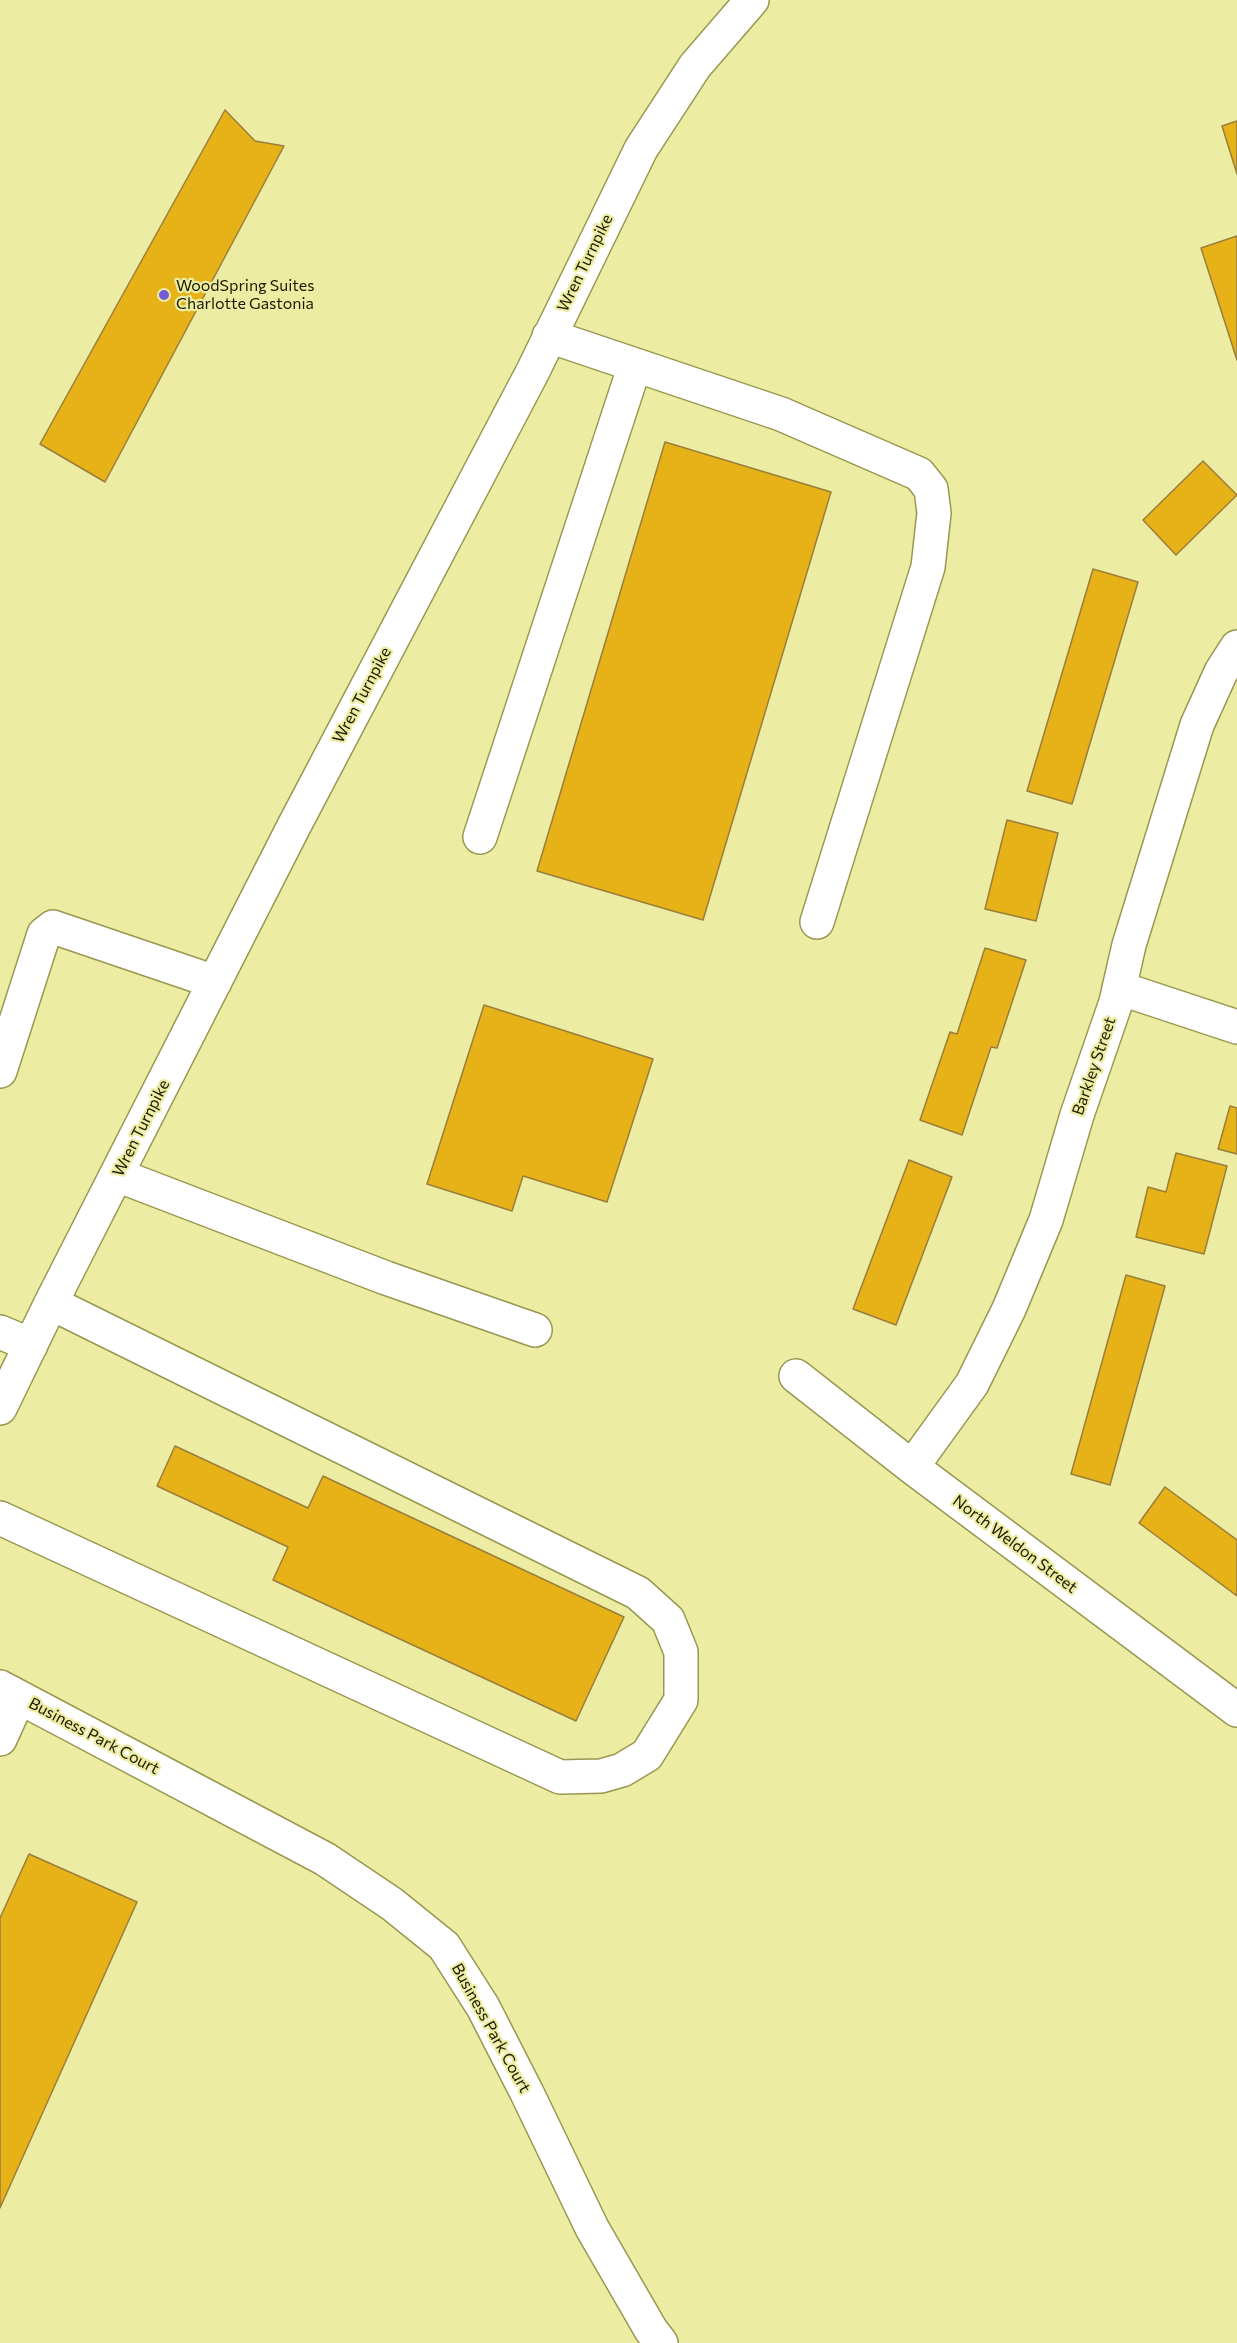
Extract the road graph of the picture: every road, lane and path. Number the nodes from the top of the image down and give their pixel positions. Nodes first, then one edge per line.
1 (752, 0) edge
2 (549, 336) junction
3 (635, 365) junction
4 (1237, 647) edge
5 (480, 837) dead end
6 (818, 922) dead end
7 (214, 982) junction
8 (1119, 988) junction
9 (1237, 1027) edge
10 (0, 1071) edge
11 (117, 1175) junction
12 (51, 1303) junction
13 (535, 1330) dead end
14 (0, 1332) edge
15 (31, 1345) junction
16 (796, 1376) dead end
17 (0, 1408) edge
18 (912, 1467) junction
19 (0, 1518) edge
20 (10, 1692) edge
21 (1237, 1710) edge
22 (0, 1739) edge
23 (661, 2343) edge

1 - 2 street, Wren Turnpike
2 - 3 street
2 - 7 street, Wren Turnpike
3 - 5 street
3 - 6 street
4 - 8 street, Barkley Street
7 - 10 street
7 - 11 street, Wren Turnpike
8 - 9 street
8 - 18 street, Barkley Street
11 - 12 street, Wren Turnpike
11 - 13 street
12 - 15 street, Wren Turnpike
12 - 19 street
14 - 15 street
15 - 17 street, Wren Turnpike
16 - 18 street, North Weldon Street
18 - 21 street, North Weldon Street
20 - 22 street
20 - 23 street, Business Park Court

